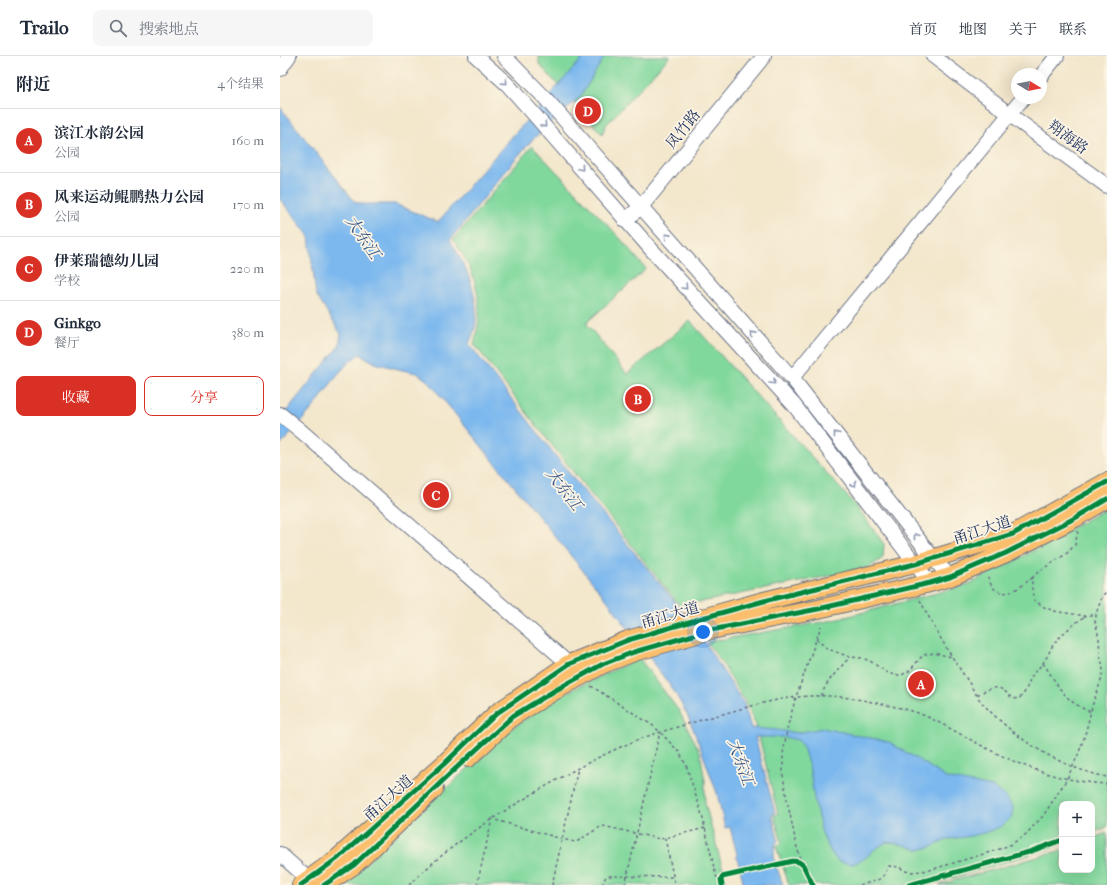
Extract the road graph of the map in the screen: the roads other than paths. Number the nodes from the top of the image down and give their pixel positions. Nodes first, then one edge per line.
1 (289, 56) edge
2 (476, 56) edge
3 (505, 56) edge
4 (764, 56) edge
5 (933, 56) edge
6 (1057, 56) edge
7 (1047, 68) edge
8 (280, 69) edge
9 (1018, 104) edge
10 (1009, 114) junction
11 (1107, 186) edge
12 (641, 207) junction
13 (625, 220) junction
14 (792, 378) junction
15 (280, 414) edge
16 (1107, 482) edge
17 (1107, 499) edge
18 (933, 558) junction
19 (915, 564) junction
20 (950, 577) junction
21 (922, 585) junction
22 (708, 624) junction
23 (641, 643) junction
24 (569, 664) junction
25 (280, 854) edge
26 (312, 883) edge

1 - 8 street
2 -> 13 street
3 - 12 street
4 - 12 street, 凤竹路
5 - 10 street, 翔海路
6 - 7 street
9 - 10 street
10 - 11 street, 翔海路
10 - 14 street
12 - 13 street, 凤竹路
14 -> 12 street
13 -> 19 street
18 -> 14 street
15 - 24 street
16 - 18 main road, 甬江大道
17 - 20 main road, 甬江大道
18 - 19 main road, 甬江大道
18 - 20 street
19 - 21 street
19 - 22 main road, 甬江大道
20 - 21 main road, 甬江大道
21 - 22 main road, 甬江大道
22 - 23 main road, 甬江大道
23 - 24 main road, 甬江大道
23 - 26 main road, 甬江大道
24 - 26 main road, 甬江大道
25 - 26 street

